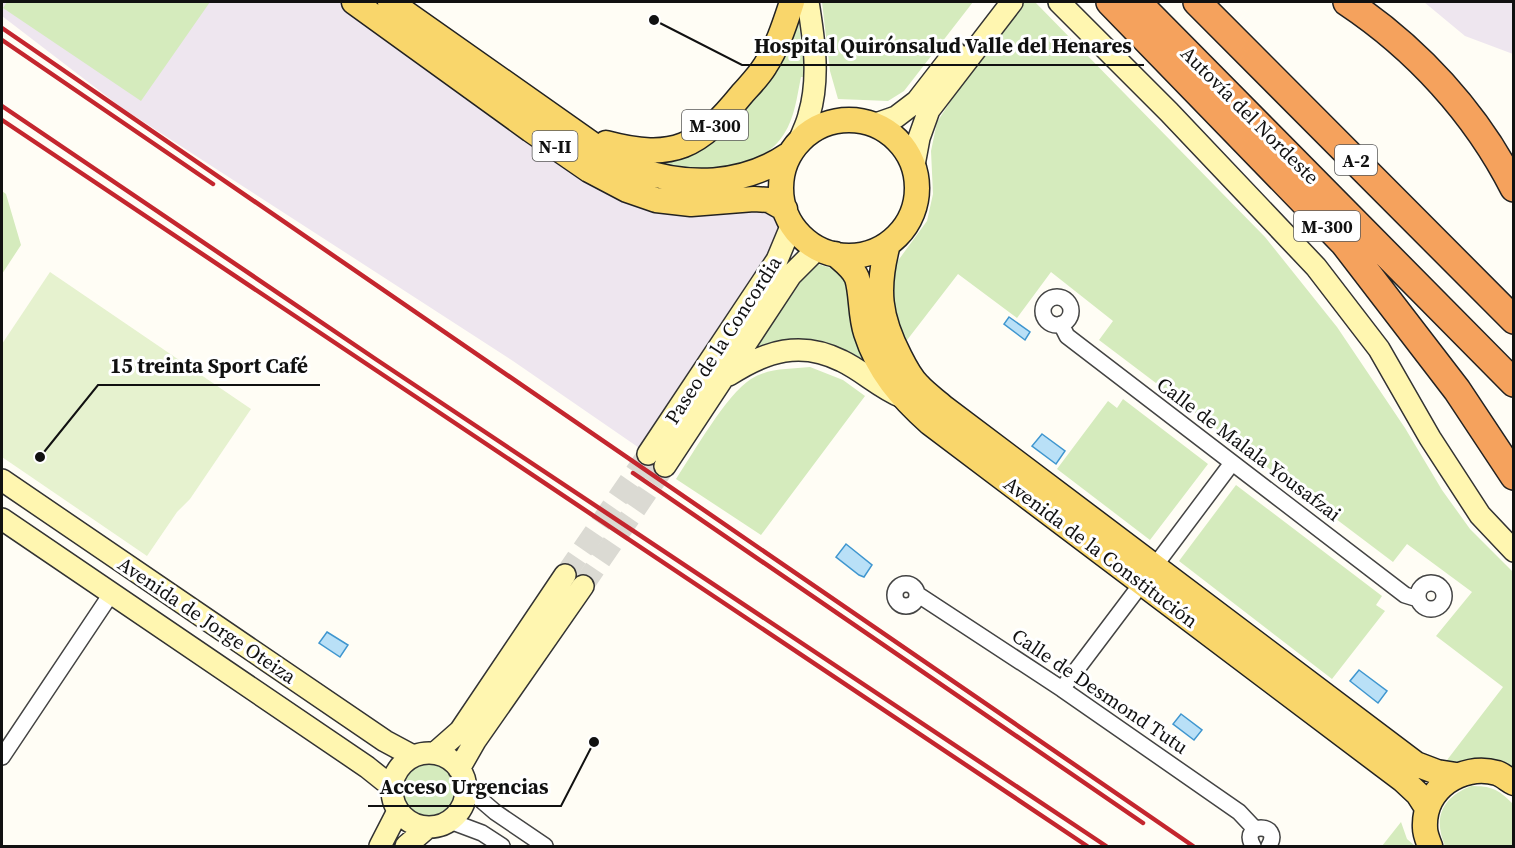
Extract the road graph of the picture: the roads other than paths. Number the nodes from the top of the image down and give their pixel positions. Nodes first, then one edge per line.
1 (354, 2) edge
2 (390, 2) edge
3 (792, 2) edge
4 (808, 2) edge
5 (1012, 2) edge
6 (1059, 2) edge
7 (1110, 2) edge
8 (1137, 2) edge
9 (1197, 2) edge
10 (1347, 2) edge
11 (992, 12) edge
12 (876, 124) junction
13 (577, 133) junction
14 (794, 148) junction
15 (914, 165) junction
16 (1514, 188) edge
17 (789, 216) junction
18 (888, 244) junction
19 (826, 251) junction
20 (1514, 320) edge
21 (1061, 324) dead end
22 (723, 378) junction
23 (1514, 382) edge
24 (902, 397) junction
25 (1232, 464) junction
26 (1514, 476) edge
27 (2, 480) edge
28 (2, 519) edge
29 (1514, 551) edge
30 (120, 561) junction
31 (1148, 575) junction
32 (144, 577) junction
33 (111, 594) junction
34 (917, 594) dead end
35 (1418, 599) dead end
36 (1062, 689) junction
37 (435, 753) junction
38 (413, 756) junction
39 (2, 757) edge
40 (1456, 775) junction
41 (463, 778) junction
42 (1514, 783) edge
43 (392, 787) junction
44 (1427, 808) junction
45 (398, 811) junction
46 (450, 821) junction
47 (427, 828) junction
48 (1255, 829) junction
49 (380, 846) edge
50 (406, 846) edge
51 (502, 846) edge
52 (545, 846) edge
53 (1253, 846) edge
54 (1269, 846) edge
55 (1430, 846) edge

1 - 17 main road, N-II
2 - 13 main road, N-II
3 - 13 main road, M-300
4 - 14 street
5 - 11 street
6 - 29 street
7 - 26 highway, M-300
8 - 23 highway, Autovía del Nordeste / A-2
9 - 20 highway, A-2
10 - 16 highway
11 - 12 street
11 - 15 street
12 - 14 main road, N-II
12 - 15 main road
13 - 14 main road, N-II
14 - 17 main road
15 - 18 main road
17 - 19 main road, N-II
17 - 22 street, Paseo de la Concordia
18 - 19 main road
18 - 31 main road, Avenida de la Constitución
19 - 22 street, Paseo de la Concordia
19 - 24 main road, Avenida de la Constitución
21 - 25 street, Calle de Malala Yousafzai
22 - 24 street
24 - 31 main road, Avenida de la Constitución
25 - 31 street
25 - 35 street, Calle de Malala Yousafzai
27 - 30 street, Avenida de Jorge Oteiza
28 - 33 street, Avenida de Jorge Oteiza
30 - 32 street, Avenida de Jorge Oteiza
30 - 33 street
31 - 36 street
31 - 40 main road, Avenida de la Constitución
31 - 44 main road, Avenida de la Constitución
32 - 33 street
32 - 38 street, Avenida de Jorge Oteiza
33 - 39 street
33 - 43 street, Avenida de Jorge Oteiza
34 - 36 street, Calle de Desmond Tutu
36 - 48 street, Calle de Desmond Tutu
37 - 38 street
37 - 41 street
37 - 41 street
38 - 43 street
40 - 42 main road
40 - 44 main road
41 - 46 street
41 - 52 street
43 - 45 street
44 - 55 main road
45 - 47 street
45 - 49 street
46 - 47 street
46 - 51 street
47 - 50 street
48 - 53 street
48 - 54 street, Calle de Desmond Tutu

